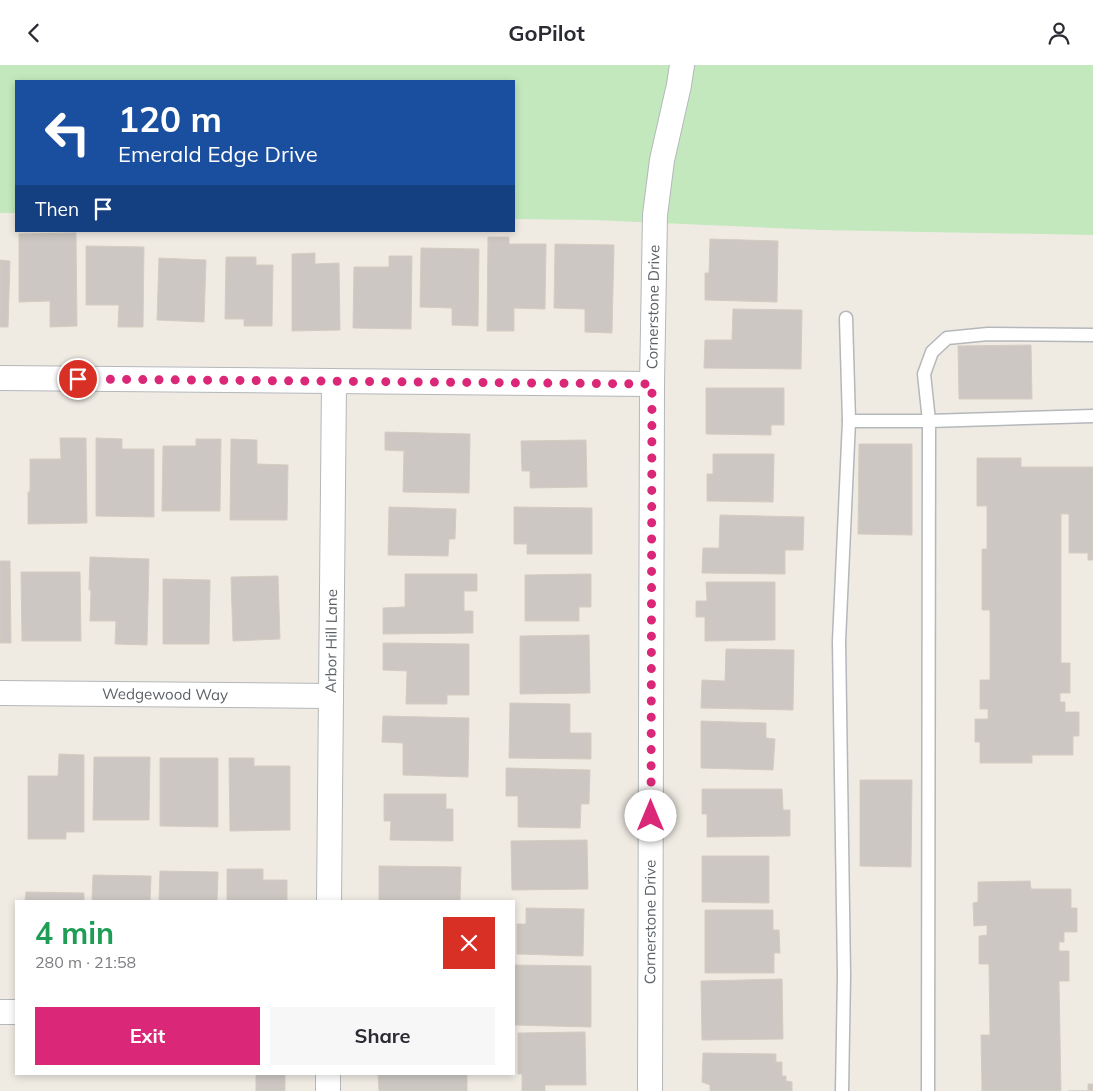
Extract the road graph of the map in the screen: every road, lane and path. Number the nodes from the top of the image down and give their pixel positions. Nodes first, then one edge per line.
1 (682, 65) edge
2 (846, 318) dead end
3 (1093, 335) edge
4 (0, 378) edge
5 (334, 381) junction
6 (652, 384) junction
7 (1093, 417) edge
8 (849, 421) junction
9 (929, 421) junction
10 (0, 693) edge
11 (331, 696) junction
12 (329, 900) edge
13 (0, 1012) edge
14 (15, 1012) edge
15 (328, 1075) edge
16 (328, 1091) edge
17 (650, 1091) edge
18 (842, 1091) edge
19 (928, 1091) edge

1 - 6 street, Cornerstone Drive
2 - 8 lane
3 - 9 lane
4 - 5 street
5 - 6 street
5 - 11 street, Arbor Hill Lane
6 - 17 street, Cornerstone Drive
7 - 9 lane
8 - 9 lane
8 - 18 lane
9 - 19 lane
10 - 11 street, Wedgewood Way
11 - 12 street, Arbor Hill Lane
13 - 14 street
15 - 16 street

